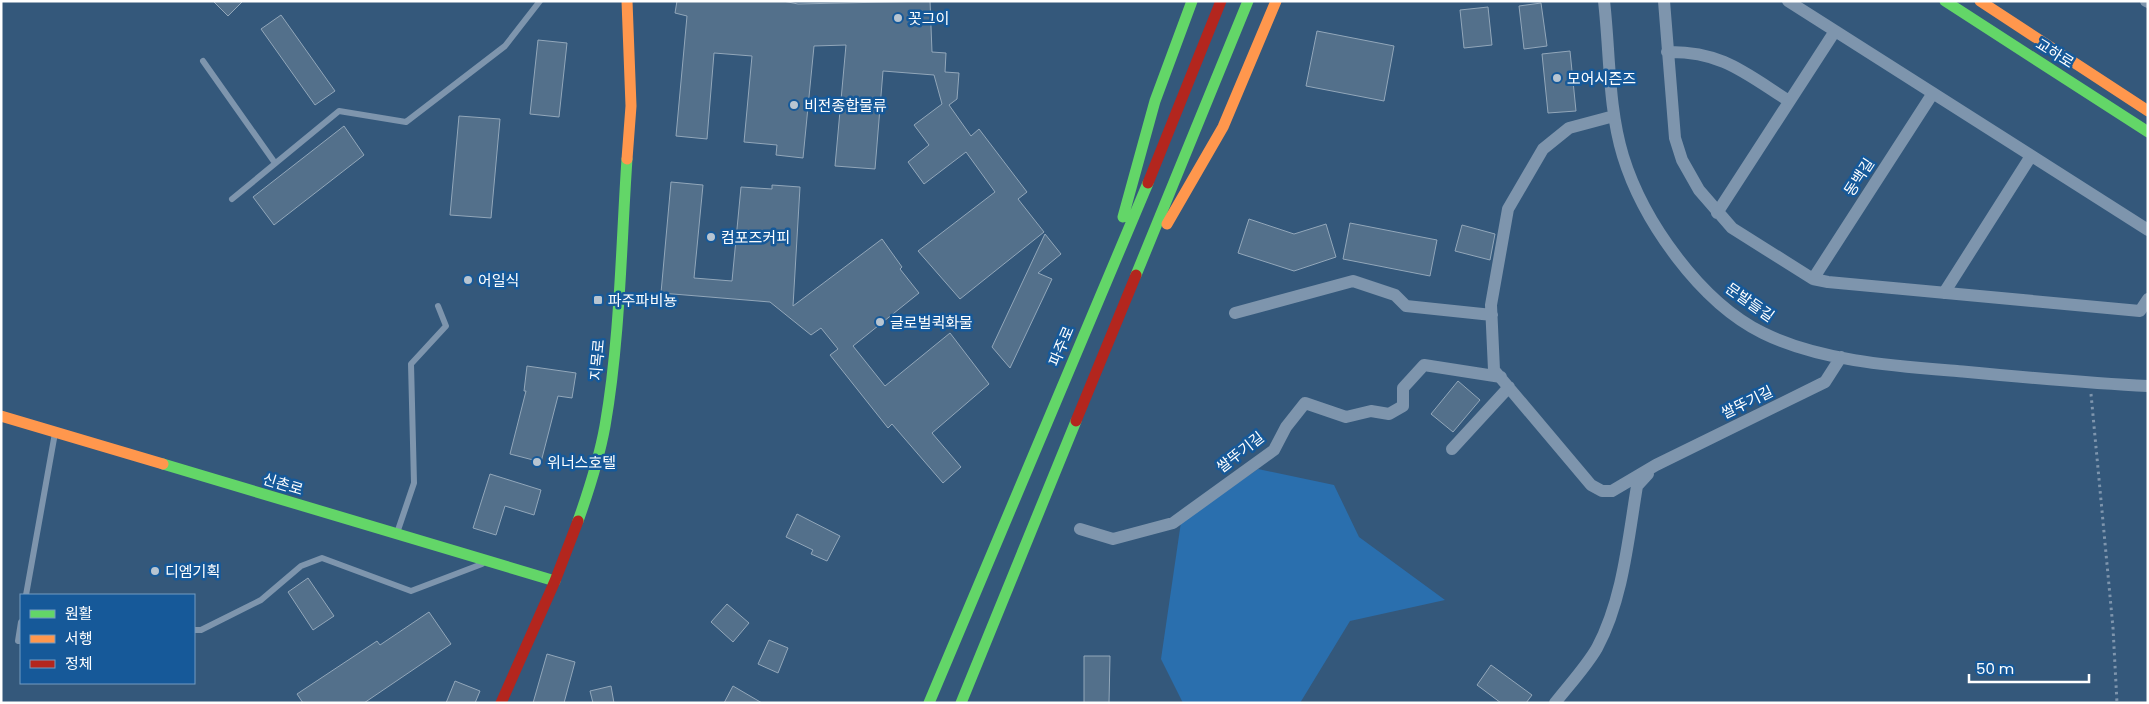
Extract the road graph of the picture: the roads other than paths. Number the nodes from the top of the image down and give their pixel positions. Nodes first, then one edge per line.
1 (540, 1) edge
2 (627, 1) edge
3 (1192, 1) edge
4 (1222, 1) edge
5 (1248, 1) edge
6 (1276, 1) edge
7 (1604, 1) edge
8 (1664, 1) edge
9 (1788, 1) edge
10 (1945, 1) edge
11 (1980, 1) edge
12 (1835, 31) junction
13 (1667, 52) junction
14 (203, 61) dead end
15 (1933, 93) junction
16 (1789, 102) junction
17 (2148, 111) edge
18 (1614, 116) junction
19 (2148, 132) edge
20 (2031, 156) junction
21 (275, 163) junction
22 (232, 199) dead end
23 (1718, 213) junction
24 (2148, 230) edge
25 (1135, 278) junction
26 (1813, 279) junction
27 (1104, 283) junction
28 (1944, 293) junction
29 (2148, 299) edge
30 (438, 306) dead end
31 (1235, 313) dead end
32 (1492, 315) junction
33 (1841, 357) junction
34 (1505, 382) junction
35 (2148, 386) edge
36 (1, 416) edge
37 (55, 432) junction
38 (1452, 449) dead end
39 (1656, 464) junction
40 (1080, 529) dead end
41 (397, 534) junction
42 (489, 561) junction
43 (555, 581) junction
44 (26, 594) edge
45 (20, 628) edge
46 (195, 630) edge
47 (20, 641) edge
48 (501, 703) edge
49 (929, 703) edge
50 (961, 703) edge
51 (1555, 703) edge

1 - 21 lane
2 - 43 main road, 지목로
3 - 27 main road
4 - 27 main road, 파주로
5 - 25 main road
6 - 25 main road
7 - 18 street, 문발들길
8 - 13 street
9 - 12 street
10 - 19 main road, 교하로
11 - 17 main road, 교하로
12 - 15 street
12 - 16 street
13 - 16 street
13 - 23 street
14 - 21 lane
15 - 20 street
15 - 26 street, 동백길
16 - 23 street
18 - 32 street, 쌀뚜기길
18 - 33 street, 문발들길
20 - 24 street
20 - 28 street
21 - 22 lane
23 - 26 street
25 - 50 main road
26 - 28 street
27 - 49 main road, 파주로
28 - 29 street
30 - 41 lane
31 - 32 street
32 - 34 street, 쌀뚜기길
33 - 35 street, 문발들길
33 - 39 street, 쌀뚜기길
34 - 38 street
34 - 39 street, 쌀뚜기길
34 - 40 street, 쌀뚜기길
36 - 37 main road, 신촌로
37 - 41 main road, 신촌로
37 - 44 lane
39 - 51 street, 쌀뚜기길
41 - 42 main road, 신촌로
42 - 43 main road, 신촌로
42 - 46 lane
43 - 48 main road, 지목로
45 - 47 lane

